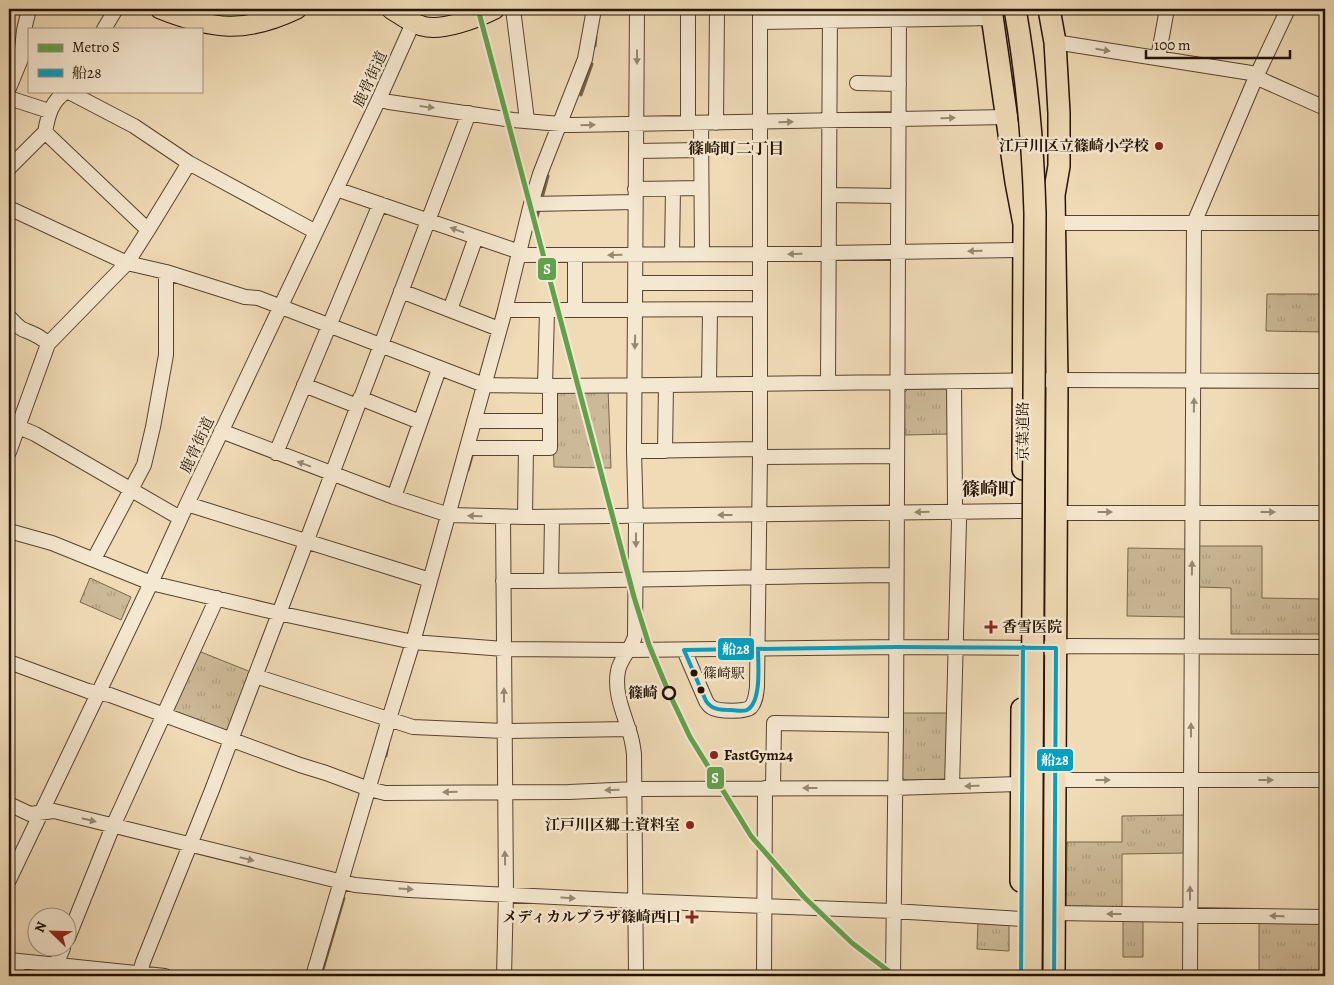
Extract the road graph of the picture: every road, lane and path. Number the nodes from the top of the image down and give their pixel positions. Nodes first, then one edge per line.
1 (29, 9) edge
2 (116, 9) edge
3 (160, 9) edge
4 (297, 9) edge
5 (391, 9) edge
6 (495, 9) edge
7 (513, 9) edge
8 (594, 9) edge
9 (637, 9) edge
10 (688, 9) edge
11 (717, 9) edge
12 (1015, 9) edge
13 (1028, 9) edge
14 (1038, 9) edge
15 (1049, 9) edge
16 (1167, 9) edge
17 (1288, 9) edge
18 (996, 12) edge
19 (830, 14) edge
20 (899, 14) edge
21 (760, 15) edge
22 (413, 23) junction
23 (105, 28) edge
24 (1055, 42) junction
25 (1158, 58) junction
26 (1256, 77) junction
27 (857, 83) dead end
28 (899, 84) junction
29 (9, 88) edge
30 (65, 92) edge
31 (69, 92) edge
32 (9, 98) edge
33 (379, 99) junction
34 (1325, 108) edge
35 (49, 111) junction
36 (469, 113) junction
37 (1007, 117) junction
38 (527, 120) junction
39 (898, 120) junction
40 (829, 121) junction
41 (761, 122) junction
42 (694, 123) junction
43 (716, 123) junction
44 (560, 124) junction
45 (636, 124) junction
46 (45, 132) junction
47 (701, 150) junction
48 (636, 151) junction
49 (189, 163) junction
50 (9, 168) edge
51 (701, 188) junction
52 (336, 189) junction
53 (673, 189) junction
54 (1054, 194) junction
55 (829, 195) junction
56 (635, 196) junction
57 (898, 196) junction
58 (380, 204) junction
59 (531, 204) junction
60 (9, 208) edge
61 (428, 220) junction
62 (1055, 222) junction
63 (1194, 223) junction
64 (1325, 223) edge
65 (1024, 224) junction
66 (148, 230) junction
67 (316, 232) junction
68 (476, 237) junction
69 (1023, 250) junction
70 (519, 253) junction
71 (829, 253) junction
72 (898, 253) junction
73 (672, 254) junction
74 (702, 254) junction
75 (759, 254) junction
76 (636, 255) junction
77 (575, 256) junction
78 (127, 263) junction
79 (166, 272) junction
80 (636, 283) junction
81 (760, 283) junction
82 (401, 291) junction
83 (280, 306) junction
84 (450, 310) junction
85 (505, 310) junction
86 (575, 310) junction
87 (710, 310) junction
88 (760, 310) junction
89 (547, 311) junction
90 (635, 311) junction
91 (9, 318) edge
92 (330, 325) junction
93 (499, 329) junction
94 (48, 344) junction
95 (380, 345) junction
96 (440, 369) junction
97 (1057, 380) junction
98 (1194, 380) junction
99 (1023, 381) junction
100 (1325, 381) edge
101 (896, 382) junction
102 (954, 382) junction
103 (828, 383) junction
104 (709, 384) junction
105 (760, 384) junction
106 (484, 385) junction
107 (634, 385) junction
108 (666, 385) junction
109 (304, 386) junction
110 (547, 386) junction
111 (359, 402) junction
112 (474, 421) junction
113 (550, 421) junction
114 (420, 422) junction
115 (13, 424) edge
116 (221, 432) junction
117 (467, 448) junction
118 (526, 448) junction
119 (634, 451) junction
120 (665, 451) junction
121 (9, 452) edge
122 (276, 453) junction
123 (760, 453) junction
124 (896, 456) junction
125 (331, 474) junction
126 (130, 490) junction
127 (394, 497) junction
128 (187, 504) junction
129 (1024, 511) junction
130 (957, 512) junction
131 (1192, 512) junction
132 (897, 513) junction
133 (1056, 513) junction
134 (1325, 513) edge
135 (449, 515) junction
136 (759, 515) junction
137 (635, 516) junction
138 (503, 517) junction
139 (526, 517) junction
140 (552, 517) junction
141 (180, 518) junction
142 (9, 531) edge
143 (306, 541) junction
144 (94, 559) junction
145 (896, 575) junction
146 (759, 576) junction
147 (430, 580) junction
148 (503, 581) junction
149 (551, 581) junction
150 (636, 581) junction
151 (151, 583) junction
152 (217, 598) junction
153 (278, 613) junction
154 (414, 642) junction
155 (1191, 646) junction
156 (896, 647) junction
157 (956, 647) junction
158 (1023, 647) junction
159 (1056, 648) junction
160 (1325, 648) edge
161 (504, 649) junction
162 (758, 649) junction
163 (628, 650) junction
164 (684, 650) junction
165 (9, 662) edge
166 (255, 676) junction
167 (98, 693) junction
168 (163, 715) junction
169 (389, 719) junction
170 (896, 725) junction
171 (629, 729) junction
172 (504, 731) junction
173 (230, 739) junction
174 (1055, 780) junction
175 (1190, 780) junction
176 (1325, 780) edge
177 (1021, 784) junction
178 (952, 786) junction
179 (769, 788) junction
180 (894, 788) junction
181 (368, 789) junction
182 (636, 789) junction
183 (504, 792) junction
184 (9, 804) edge
185 (42, 813) junction
186 (113, 826) junction
187 (190, 845) junction
188 (9, 878) edge
189 (340, 883) junction
190 (506, 894) junction
191 (636, 901) junction
192 (763, 906) junction
193 (893, 911) junction
194 (78, 913) edge
195 (1054, 913) junction
196 (1190, 914) junction
197 (1325, 917) edge
198 (1021, 919) junction
199 (59, 958) edge
200 (14, 961) edge
201 (56, 965) junction
202 (140, 975) edge
203 (17, 976) edge
204 (165, 976) edge
205 (313, 976) edge
206 (504, 976) edge
207 (636, 976) edge
208 (764, 976) edge
209 (893, 976) edge
210 (1021, 976) edge
211 (1031, 976) edge
212 (1043, 976) edge
213 (1054, 976) edge
214 (1190, 976) edge

1 - 29 street
2 - 23 street
3 - 4 main road
5 - 22 main road
6 - 22 main road
7 - 38 street
8 - 44 street
9 -> 45 street
10 - 42 street
11 - 43 street
12 - 211 highway, 京葉道路, bridge
13 - 212 highway, 京葉道路
14 - 54 highway
15 - 24 highway
16 - 25 street
17 - 26 street
18 - 20 street
18 - 37 highway, 京葉道路
18 - 65 highway
19 - 20 street
19 - 21 street
19 - 40 street
20 - 28 street
21 - 41 street
22 - 33 street, 鹿骨街道
24 -> 25 street
24 - 54 highway
25 - 26 street
26 - 34 street
26 - 63 street
27 - 28 street
28 - 39 street
30 - 35 street
31 - 49 street
32 - 35 street
33 -> 36 street
33 - 52 street, 鹿骨街道
35 - 46 street
36 - 38 street
36 - 61 street
39 -> 37 street
37 - 65 highway, 京葉道路
38 - 44 street
39 - 40 street
39 - 57 street
41 -> 40 street
40 - 55 street
41 - 43 street
41 - 75 street
42 - 43 street
42 - 45 street
42 - 47 street
44 -> 45 street
44 - 59 street
45 - 48 street
46 - 50 street
46 - 66 street
47 - 48 street
47 - 51 street
48 - 56 street
49 - 66 street
49 - 67 street
51 - 53 street
51 - 74 street
52 - 58 street
52 - 67 street, 鹿骨街道
53 - 56 street
53 - 73 street
54 - 62 highway
55 - 57 street
55 - 71 street
56 - 59 street
56 - 76 street
57 - 72 street
58 - 61 street
58 - 92 street
59 - 70 street
60 - 78 street
68 -> 61 street
61 - 82 street
62 - 63 street
62 - 97 highway
63 - 64 street
63 - 98 street
65 - 69 highway, 京葉道路
66 - 78 street
67 - 83 street, 鹿骨街道
68 - 70 street
68 - 84 street
69 -> 72 street
69 - 99 highway, 京葉道路
70 - 77 street
70 - 85 street
71 - 72 street
71 -> 75 street
71 - 103 street
72 - 101 street
73 - 74 street
73 - 76 street
74 - 75 street
75 - 81 street
76 -> 77 street
76 - 80 street
77 - 86 street
78 - 79 street
78 - 94 street
79 - 83 street
79 - 126 street
80 - 81 street
80 - 90 street
81 - 88 street
82 - 84 street
82 - 95 street
83 - 92 street
83 - 116 street, 鹿骨街道
84 - 93 street
85 - 89 street
85 - 93 street
86 - 89 street
86 - 90 street
87 - 88 street
87 - 90 street
87 - 104 street
88 - 105 street
89 - 110 street
90 -> 107 street
91 - 94 street
92 - 95 street
92 - 109 street
93 - 106 street
94 - 115 street
95 - 96 street
95 - 111 street
96 - 106 street
96 - 114 street
97 - 98 street
97 - 99 street
97 - 133 highway
98 - 100 street
131 -> 98 street
99 - 102 street
99 - 129 highway, 京葉道路
101 - 102 street
101 - 103 street
101 - 124 street
102 - 130 street
103 - 105 street
104 - 105 street
104 - 108 street
105 - 123 street
106 - 110 street
106 - 112 street
107 - 108 street
107 - 110 street
107 - 119 street
108 - 120 street
109 - 111 street
109 - 122 street
110 - 113 street
111 - 114 street
111 - 125 street
112 - 113 street
112 - 117 street
113 - 118 street
114 - 127 street
115 - 121 street
115 - 126 street
116 - 122 street
116 - 128 street, 鹿骨街道
117 - 118 street
117 - 135 street
118 - 139 street
119 - 120 street
119 - 137 street
120 - 123 street
125 -> 122 street
123 - 124 street
123 - 136 street
124 - 132 street
125 - 127 street
125 - 143 street
126 - 141 street
126 - 144 street
127 - 135 street
128 - 141 street, 鹿骨街道
128 - 143 street
129 - 130 street
129 - 158 highway, 京葉道路
130 -> 132 street
130 - 157 street
133 -> 131 street
131 -> 134 street
155 -> 131 street
132 - 136 street
132 - 145 street
133 - 159 highway
138 -> 135 street
135 - 147 street
136 -> 137 street
136 - 146 street
137 - 140 street
137 -> 150 street
138 - 139 street
138 - 148 street
139 - 140 street
140 - 149 street
141 - 151 street, 鹿骨街道
142 - 144 street
143 - 147 street
143 - 153 street
144 - 151 street
145 - 146 street
145 - 156 street
146 - 150 street
146 - 162 street
147 - 154 street
148 - 149 street
148 - 161 street
149 - 150 street
150 - 163 street
151 - 152 street
151 - 167 street, 鹿骨街道
152 - 153 street
152 - 168 street
153 - 154 street
153 - 166 street
154 - 161 street
154 - 169 street
155 - 159 street
155 - 160 street
175 -> 155 street
156 - 157 street
156 - 162 street
156 - 170 street
157 - 158 street
157 - 178 street
158 - 159 street
158 - 177 highway, 京葉道路
159 - 174 highway
161 - 163 street
172 -> 161 street
162 - 164 street
162 - 164 street
163 - 164 street
163 - 171 street
165 - 167 street
166 - 169 street
166 - 173 street
167 - 168 street
167 - 185 street, 鹿骨街道
168 - 173 street
168 - 186 street
169 - 172 street
169 - 181 street
170 - 179 street
170 - 180 street
171 - 172 street
171 - 182 street
172 - 183 street
173 - 181 street
173 - 187 street
174 -> 175 street
174 - 195 highway
175 -> 176 street
196 -> 175 street
177 -> 178 street
177 - 198 highway, 京葉道路
178 - 180 street
180 -> 179 street
179 - 182 street
179 - 192 street
180 - 193 street
183 -> 181 street
181 - 189 street
182 -> 183 street
182 - 191 street
190 -> 183 street
184 - 185 street
185 -> 186 street
185 - 188 street, 鹿骨街道
186 - 187 street
186 - 194 street
187 -> 189 street
187 - 202 street
189 -> 190 street
189 - 205 street
190 -> 191 street
190 - 206 street
191 - 192 street
191 - 207 street
192 - 193 street
192 - 208 street
193 - 198 street
193 - 209 street
196 -> 195 street
195 - 213 highway
197 -> 196 street
196 - 214 street
198 - 210 highway, 京葉道路
199 - 201 street
200 - 201 street
200 - 203 street
201 - 202 street
202 - 204 street

